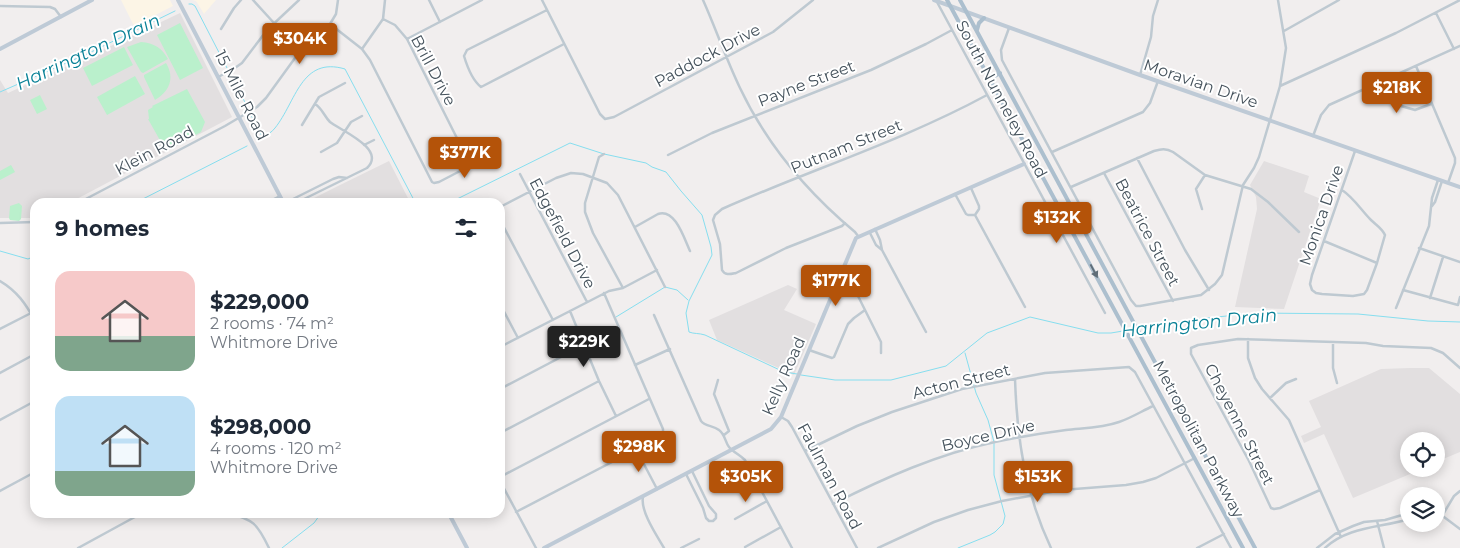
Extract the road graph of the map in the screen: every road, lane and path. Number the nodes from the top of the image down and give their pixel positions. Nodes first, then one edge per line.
1 (92, 0) edge
2 (178, 0) edge
3 (241, 0) edge
4 (253, 0) edge
5 (299, 0) edge
6 (338, 0) edge
7 (385, 0) edge
8 (429, 0) edge
9 (482, 0) edge
10 (542, 0) edge
11 (703, 0) edge
12 (813, 0) edge
13 (935, 0) edge
14 (946, 0) edge
15 (960, 0) edge
16 (1158, 0) edge
17 (1278, 0) edge
18 (1339, 0) edge
19 (1460, 0) edge
20 (0, 6) edge
21 (950, 6) junction
22 (547, 10) junction
23 (967, 12) junction
24 (1436, 13) junction
25 (60, 17) junction
26 (984, 18) junction
27 (382, 19) junction
28 (440, 22) junction
29 (274, 23) junction
30 (330, 24) junction
31 (1009, 28) junction
32 (221, 29) dead end
33 (952, 30) junction
34 (977, 30) junction
35 (1284, 30) junction
36 (407, 39) junction
37 (564, 44) junction
38 (1460, 46) edge
39 (0, 49) edge
40 (362, 49) junction
41 (1454, 49) junction
42 (727, 57) junction
43 (1416, 66) junction
44 (1000, 73) junction
45 (987, 75) junction
46 (1140, 75) junction
47 (218, 77) junction
48 (1158, 82) junction
49 (1380, 82) junction
50 (345, 83) dead end
51 (1280, 86) junction
52 (987, 95) junction
53 (314, 104) junction
54 (1432, 104) junction
55 (754, 115) junction
56 (362, 116) dead end
57 (239, 118) junction
58 (1271, 121) junction
59 (302, 125) dead end
60 (345, 131) junction
61 (1313, 136) junction
62 (374, 140) dead end
63 (364, 145) junction
64 (1355, 150) junction
65 (321, 152) dead end
66 (1052, 152) junction
67 (604, 154) dead end
68 (668, 155) dead end
69 (489, 156) dead end
70 (1137, 158) junction
71 (1024, 164) junction
72 (471, 166) junction
73 (1104, 173) junction
74 (520, 174) dead end
75 (1205, 175) junction
76 (592, 177) junction
77 (797, 177) junction
78 (348, 178) junction
79 (1440, 180) junction
80 (1448, 183) junction
81 (1243, 186) junction
82 (1071, 187) junction
83 (1460, 187) edge
84 (970, 188) junction
85 (1342, 190) junction
86 (528, 191) junction
87 (955, 194) junction
88 (280, 196) joint
89 (88, 198) edge
90 (276, 198) edge
91 (293, 198) edge
92 (306, 198) edge
93 (505, 204) edge
94 (1202, 209) dead end
95 (975, 215) junction
96 (30, 222) edge
97 (0, 223) edge
98 (845, 223) junction
99 (635, 227) junction
100 (875, 228) junction
101 (505, 229) edge
102 (869, 231) junction
103 (1299, 232) dead end
104 (858, 236) junction
105 (1324, 241) junction
106 (1419, 248) junction
107 (690, 250) dead end
108 (882, 250) junction
109 (1443, 257) junction
110 (1460, 262) edge
111 (1377, 263) junction
112 (657, 270) junction
113 (0, 281) edge
114 (665, 287) dead end
115 (623, 288) junction
116 (1208, 290) junction
117 (1403, 290) junction
118 (850, 291) dead end
119 (604, 293) junction
120 (1460, 297) edge
121 (1430, 298) junction
122 (1173, 301) junction
123 (587, 302) junction
124 (1025, 307) dead end
125 (1396, 308) dead end
126 (865, 310) junction
127 (570, 311) junction
128 (30, 312) edge
129 (505, 313) edge
130 (1105, 313) dead end
131 (30, 314) edge
132 (654, 315) dead end
133 (553, 320) junction
134 (0, 329) edge
135 (926, 332) dead end
136 (518, 338) junction
137 (1248, 339) junction
138 (1333, 342) junction
139 (505, 344) edge
140 (584, 345) junction
141 (670, 349) junction
142 (809, 350) junction
143 (881, 353) dead end
144 (30, 357) edge
145 (635, 365) junction
146 (1460, 368) edge
147 (0, 373) edge
148 (1015, 379) junction
149 (1296, 379) dead end
150 (718, 380) dead end
151 (599, 381) junction
152 (1337, 383) dead end
153 (505, 386) edge
154 (649, 398) junction
155 (1270, 398) junction
156 (30, 404) edge
157 (1153, 406) junction
158 (1181, 411) junction
159 (1170, 413) junction
160 (616, 416) junction
161 (781, 417) junction
162 (0, 420) edge
163 (505, 430) edge
164 (724, 435) junction
165 (1018, 438) junction
166 (636, 449) junction
167 (732, 450) junction
168 (804, 451) junction
169 (1195, 458) junction
170 (1186, 463) junction
171 (692, 471) junction
172 (505, 474) edge
173 (686, 474) junction
174 (30, 475) edge
175 (657, 489) junction
176 (0, 490) edge
177 (1320, 490) junction
178 (505, 491) edge
179 (1460, 491) edge
180 (644, 496) junction
181 (1030, 496) junction
182 (767, 501) junction
183 (833, 504) junction
184 (1445, 511) edge
185 (516, 512) junction
186 (1400, 516) edge
187 (1397, 517) junction
188 (133, 518) edge
189 (246, 518) edge
190 (451, 518) edge
191 (1445, 518) edge
192 (735, 519) dead end
193 (1377, 521) junction
194 (1398, 522) joint
195 (1378, 526) junction
196 (781, 527) junction
197 (1460, 529) edge
198 (1338, 532) junction
199 (1224, 534) junction
200 (1341, 537) junction
201 (699, 539) dead end
202 (745, 547) dead end
203 (78, 548) edge
204 (269, 548) edge
205 (467, 548) edge
206 (536, 548) edge
207 (544, 548) edge
208 (664, 548) edge
209 (681, 548) edge
210 (792, 548) edge
211 (856, 548) edge
212 (878, 548) edge
213 (1050, 548) edge
214 (1197, 548) edge
215 (1232, 548) edge
216 (1243, 548) edge
217 (1255, 548) edge
218 (1318, 548) edge
219 (1325, 548) edge
220 (1384, 548) edge

1 - 25 street
2 - 47 street, 15 Mile Road
3 - 32 street
4 - 29 street
5 - 29 street
6 - 30 street
7 - 27 street
8 - 28 street
9 - 28 street
10 - 22 street
11 - 42 street
12 - 42 street, Paddock Drive
13 - 21 street, Moravian Drive
13 - 33 street, South Nunneley Road
14 - 21 main road, Metropolitan Parkway
15 - 23 main road, Metropolitan Parkway
16 - 46 street
17 - 35 street
18 - 35 street
19 - 24 street
20 - 25 street
21 - 23 street, Moravian Drive
21 - 45 main road, Metropolitan Parkway
22 - 37 street
22 - 37 street
23 - 26 street, Moravian Drive
23 - 34 main road, Metropolitan Parkway
24 - 41 street
24 - 51 street
25 - 39 street
26 - 31 street, Moravian Drive
26 - 34 main road
27 - 36 street, Brill Drive
27 - 40 street
28 - 36 street
29 - 47 street
30 - 40 street
30 - 57 street, Klein Road
31 - 46 street, Moravian Drive
31 - 66 street
33 - 52 street, South Nunneley Road
33 - 55 street, Payne Street
34 - 44 main road, Metropolitan Parkway
35 - 51 street
36 - 72 street, Brill Drive
37 - 42 street, Paddock Drive
38 - 41 street
40 - 72 street
41 - 43 street
42 - 55 street
43 - 49 street
43 - 54 street
44 - 45 main road
44 - 158 main road, Metropolitan Parkway
45 -> 159 main road, Metropolitan Parkway
46 - 48 street, Moravian Drive
47 - 57 street, 15 Mile Road
48 - 58 street, Moravian Drive
48 - 66 street
49 - 54 street
49 - 61 street
50 - 53 street
51 - 58 street
52 - 71 street, South Nunneley Road
52 - 77 street, Putnam Street
53 - 59 street
53 - 60 street
54 - 80 street
55 - 68 street, Payne Street
55 - 77 street
56 - 60 street
57 - 88 street, 15 Mile Road
57 - 89 street, Klein Road
58 - 61 street, Moravian Drive
58 - 81 street
60 - 63 street
60 - 65 street
61 - 64 street, Moravian Drive
62 - 63 street
63 - 78 street
64 - 79 street, Moravian Drive
64 - 85 street, Monica Drive
66 - 82 street
67 - 76 street
69 - 72 street
70 - 73 street
70 - 75 street
70 - 116 street
71 - 84 street
71 - 130 street, South Nunneley Road
73 - 82 street
73 - 122 street, Beatrice Street
74 - 86 street, Edgefield Drive
75 - 81 street
75 - 94 street
76 - 86 street
76 - 99 street
76 - 115 street
77 - 98 street
77 - 98 street, Putnam Street
78 - 91 street
78 - 92 street
79 - 80 street, Moravian Drive
79 - 106 street
80 - 83 street, Moravian Drive
81 - 103 street
81 - 116 street
82 - 122 street
84 - 87 street
84 - 95 street
85 - 105 street, Monica Drive
85 - 111 street
86 - 93 street
86 - 123 street, Edgefield Drive
87 - 95 street
87 - 100 street
88 - 90 street
95 - 124 street
96 - 97 street
98 - 104 street
99 - 107 street
99 - 112 street
100 - 102 street
100 - 108 street
101 - 133 street
102 - 104 street
102 - 108 street
104 - 142 street, Kelly Road
105 - 111 street
105 - 111 street, Monica Drive
106 - 109 street
106 - 117 street
108 - 135 street
109 - 110 street
109 - 121 street
112 - 114 street
112 - 115 street
113 - 128 street
115 - 119 street
116 - 122 street
117 - 121 street
117 - 125 street
118 - 126 street
119 - 123 street
119 - 145 street
120 - 121 street
123 - 127 street
126 - 142 street
126 - 143 street
127 - 133 street
127 - 140 street
129 - 136 street
131 - 134 street
132 - 141 street
133 - 136 street
136 - 139 street
137 - 138 street
137 - 155 street
137 - 177 street, Cheyenne Street
138 - 146 street
138 - 152 street
140 - 151 street
140 - 153 street
141 - 145 street
141 - 164 street
142 - 161 street, Kelly Road
144 - 147 street
145 - 154 street
148 - 157 street, Acton Street
148 - 165 street
148 - 168 street, Acton Street
149 - 155 street
150 - 164 street
151 - 160 street
151 - 163 street
154 - 160 street
154 - 166 street
155 - 177 street
156 - 162 street
157 - 165 street, Boyce Drive
157 - 170 street
158 - 159 main road
158 - 217 main road, Metropolitan Parkway
159 - 169 main road, Metropolitan Parkway
160 - 172 street
161 - 167 street, Kelly Road
161 - 168 street, Faulman Road
164 - 167 street
165 - 181 street
165 - 183 street, Boyce Drive
166 - 175 street
166 - 185 street
167 - 171 street, Kelly Road
167 - 182 street
168 - 183 street, Faulman Road
169 - 170 street
169 - 216 main road, Metropolitan Parkway
170 - 181 street
170 - 199 street
171 - 173 street, Kelly Road
171 - 173 street
173 - 175 street, Kelly Road
174 - 176 street
175 - 180 street, Kelly Road
177 - 198 street
178 - 185 street
179 - 184 street
180 - 207 street, Kelly Road
180 - 208 street
181 - 212 street
181 - 213 street
182 - 192 street
182 - 196 street
183 - 211 street, Faulman Road
185 - 206 street
186 - 187 street
187 - 193 street
187 - 194 street
188 - 203 street
189 - 204 street
190 - 205 street
191 - 197 street
193 - 195 street
193 - 198 street
194 - 195 street
195 - 200 street
195 - 220 street
196 - 202 street
196 - 210 street
198 - 200 street
198 - 218 street
199 - 214 street
199 - 215 street
200 - 219 street
201 - 209 street

